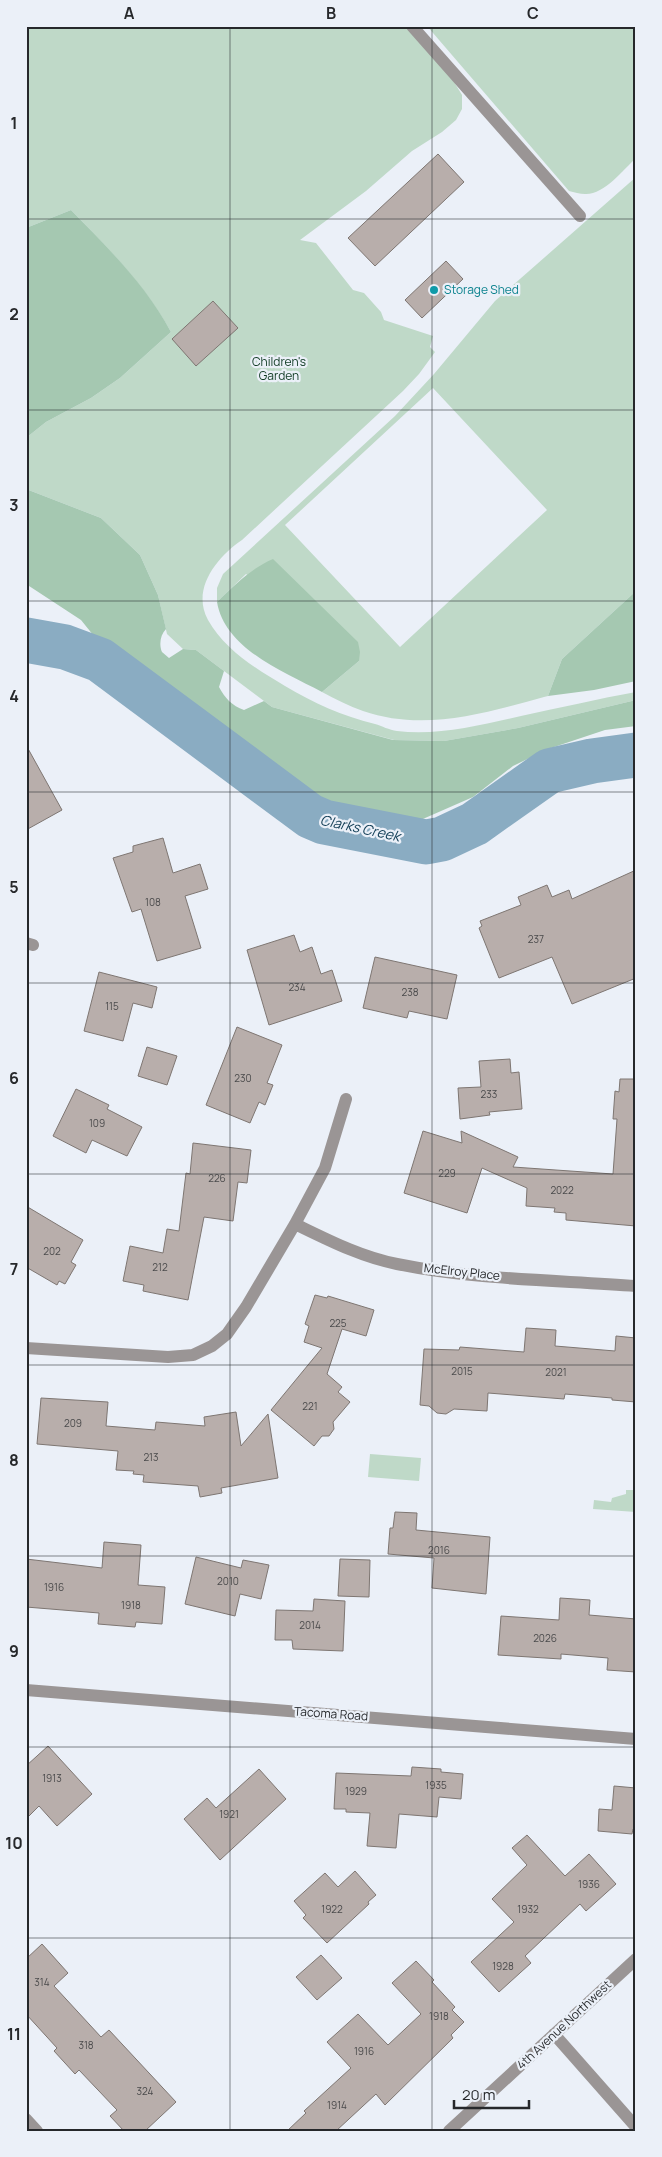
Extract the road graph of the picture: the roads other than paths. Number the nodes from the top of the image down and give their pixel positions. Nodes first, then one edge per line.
1 (412, 26) edge
2 (580, 216) dead end
3 (346, 1099) dead end
4 (295, 1224) junction
5 (636, 1286) edge
6 (26, 1348) edge
7 (26, 1690) edge
8 (636, 1739) edge
9 (636, 1960) edge
10 (554, 2034) junction
11 (26, 2119) edge
12 (636, 2127) edge
13 (37, 2131) edge
14 (449, 2131) edge

1 - 2 street
3 - 4 street
4 - 5 street, McElroy Place
4 - 6 street
7 - 8 street, Tacoma Road
9 - 10 street, 4th Avenue Northwest
10 - 12 street
10 - 14 street, 4th Avenue Northwest
11 - 13 street

